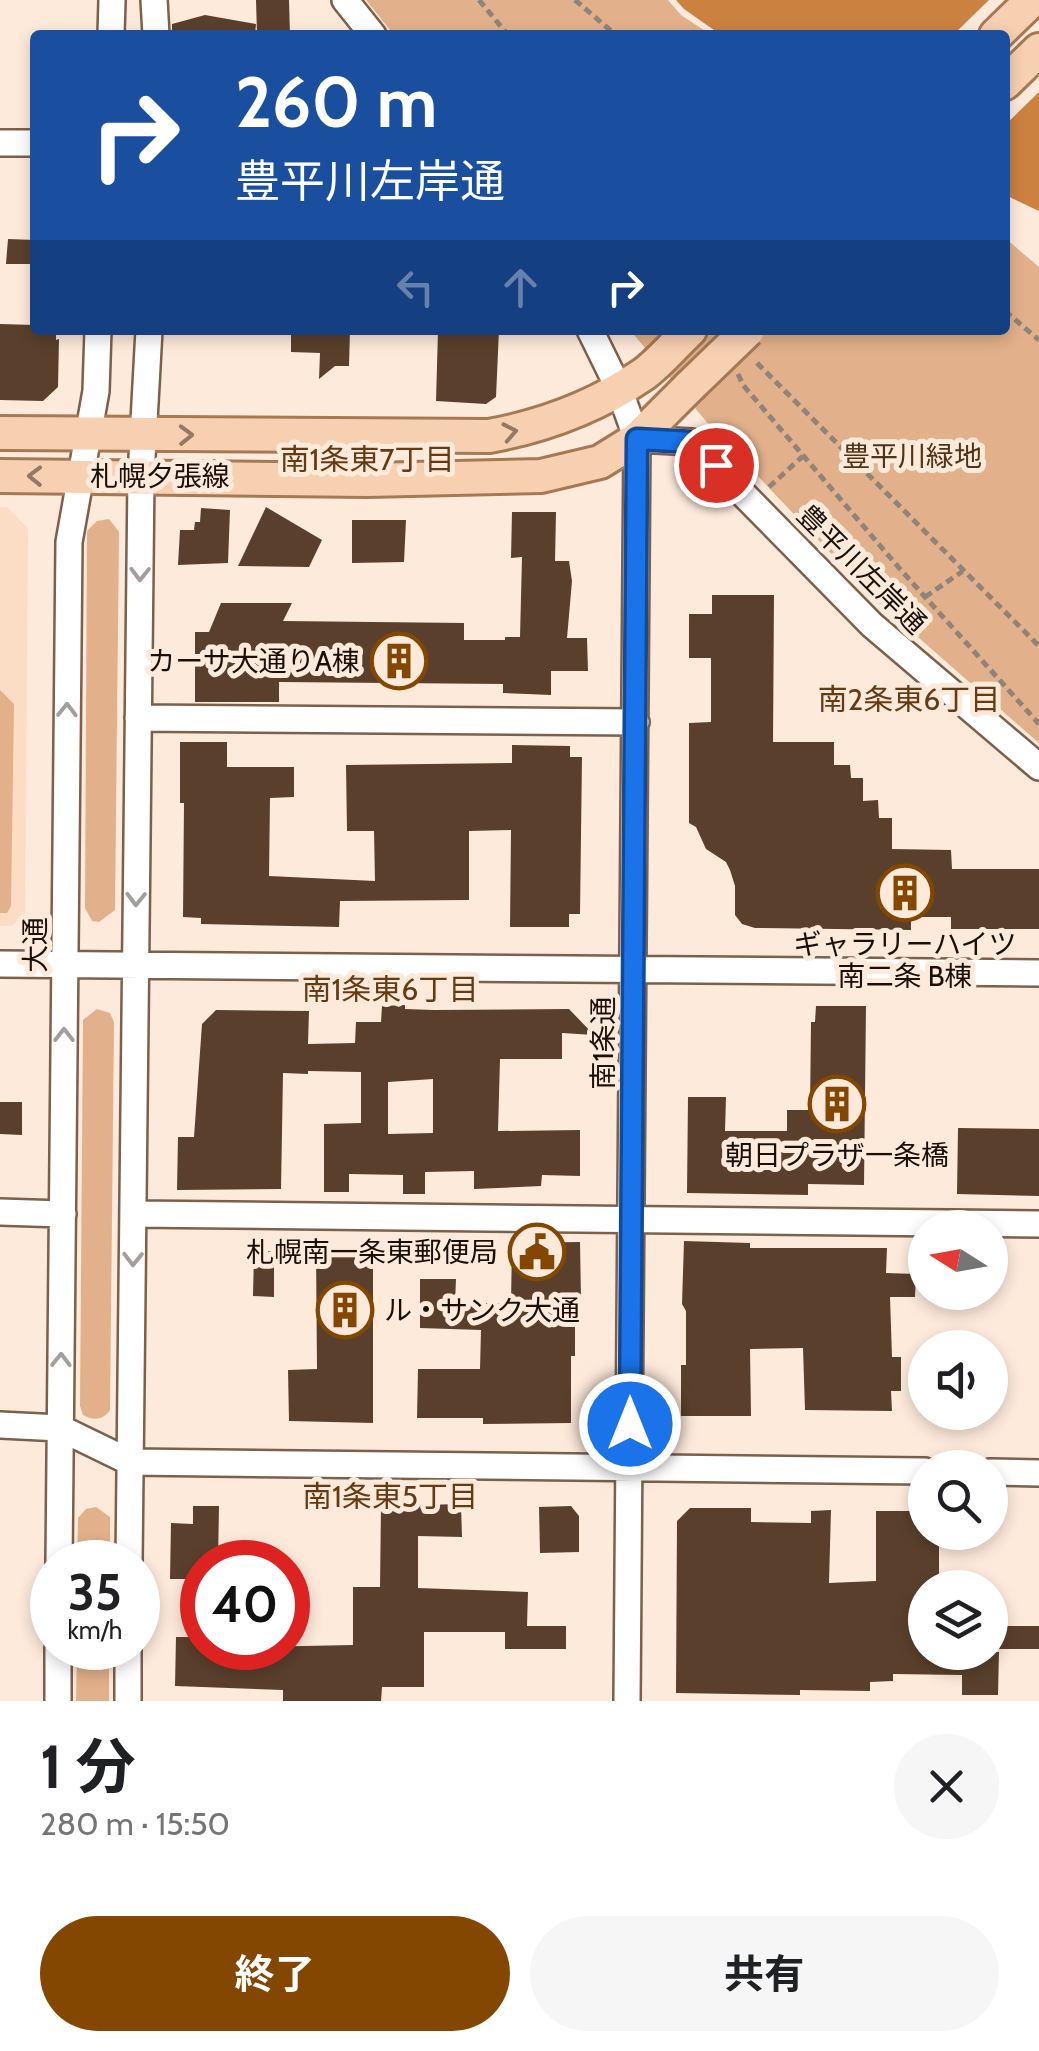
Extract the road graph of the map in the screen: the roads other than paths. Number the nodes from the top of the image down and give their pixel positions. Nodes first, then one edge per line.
1 (112, 0) edge
2 (154, 0) edge
3 (345, 0) edge
4 (1032, 0) edge
5 (110, 30) edge
6 (156, 30) edge
7 (369, 30) edge
8 (1001, 30) edge
9 (1039, 50) edge
10 (1010, 78) edge
11 (0, 143) edge
12 (30, 143) edge
13 (98, 335) edge
14 (149, 335) edge
15 (592, 335) edge
16 (685, 335) edge
17 (743, 335) edge
18 (618, 389) junction
19 (0, 433) edge
20 (88, 434) junction
21 (142, 435) junction
22 (637, 439) junction
23 (0, 476) edge
24 (82, 476) junction
25 (141, 476) junction
26 (138, 718) junction
27 (636, 722) junction
28 (1039, 767) edge
29 (0, 964) edge
30 (65, 965) junction
31 (135, 966) junction
32 (634, 969) junction
33 (1039, 973) edge
34 (0, 1212) edge
35 (63, 1214) junction
36 (133, 1214) junction
37 (632, 1220) junction
38 (1039, 1224) edge
39 (0, 1425) edge
40 (60, 1428) junction
41 (130, 1462) junction
42 (630, 1468) junction
43 (908, 1471) edge
44 (1008, 1472) edge
45 (1039, 1472) edge
46 (59, 1540) edge
47 (130, 1540) edge
48 (58, 1670) edge
49 (128, 1670) edge
50 (58, 1701) edge
51 (128, 1701) edge
52 (627, 1701) edge

1 - 5 street
2 - 6 street
3 - 7 street
4 - 8 main road
9 - 10 main road
11 - 12 street
13 - 20 street, 大通
14 - 21 street
15 - 18 street
16 - 18 main road, 札幌夕張線
17 - 22 main road, 札幌夕張線, bridge
21 -> 18 main road, 札幌夕張線
18 - 22 street, 南1条通
19 - 20 main road, 札幌夕張線
20 - 21 main road, 札幌夕張線
20 - 24 street, 大通
21 - 25 street
22 - 25 main road, 札幌夕張線
22 - 27 street, 南1条通
22 - 28 street, 豊平川左岸通
24 -> 23 main road, 札幌夕張線
24 - 25 main road, 札幌夕張線
30 -> 24 street, 大通
25 -> 26 street
26 - 27 street
26 -> 31 street
27 - 32 street, 南1条通
29 - 30 street
30 - 31 street
35 -> 30 street, 大通
31 - 32 street
31 - 36 street
32 - 33 street
32 - 37 street, 南1条通
34 - 35 street
40 -> 35 street, 大通
36 - 37 street
36 -> 41 street
37 - 38 street
37 - 42 street, 南1条通
39 - 40 street
40 - 41 street
40 - 46 street, 大通
41 - 42 street
41 - 47 street
42 - 43 street
42 - 52 street, 南1条通
44 - 45 street
48 - 50 street
49 - 51 street

